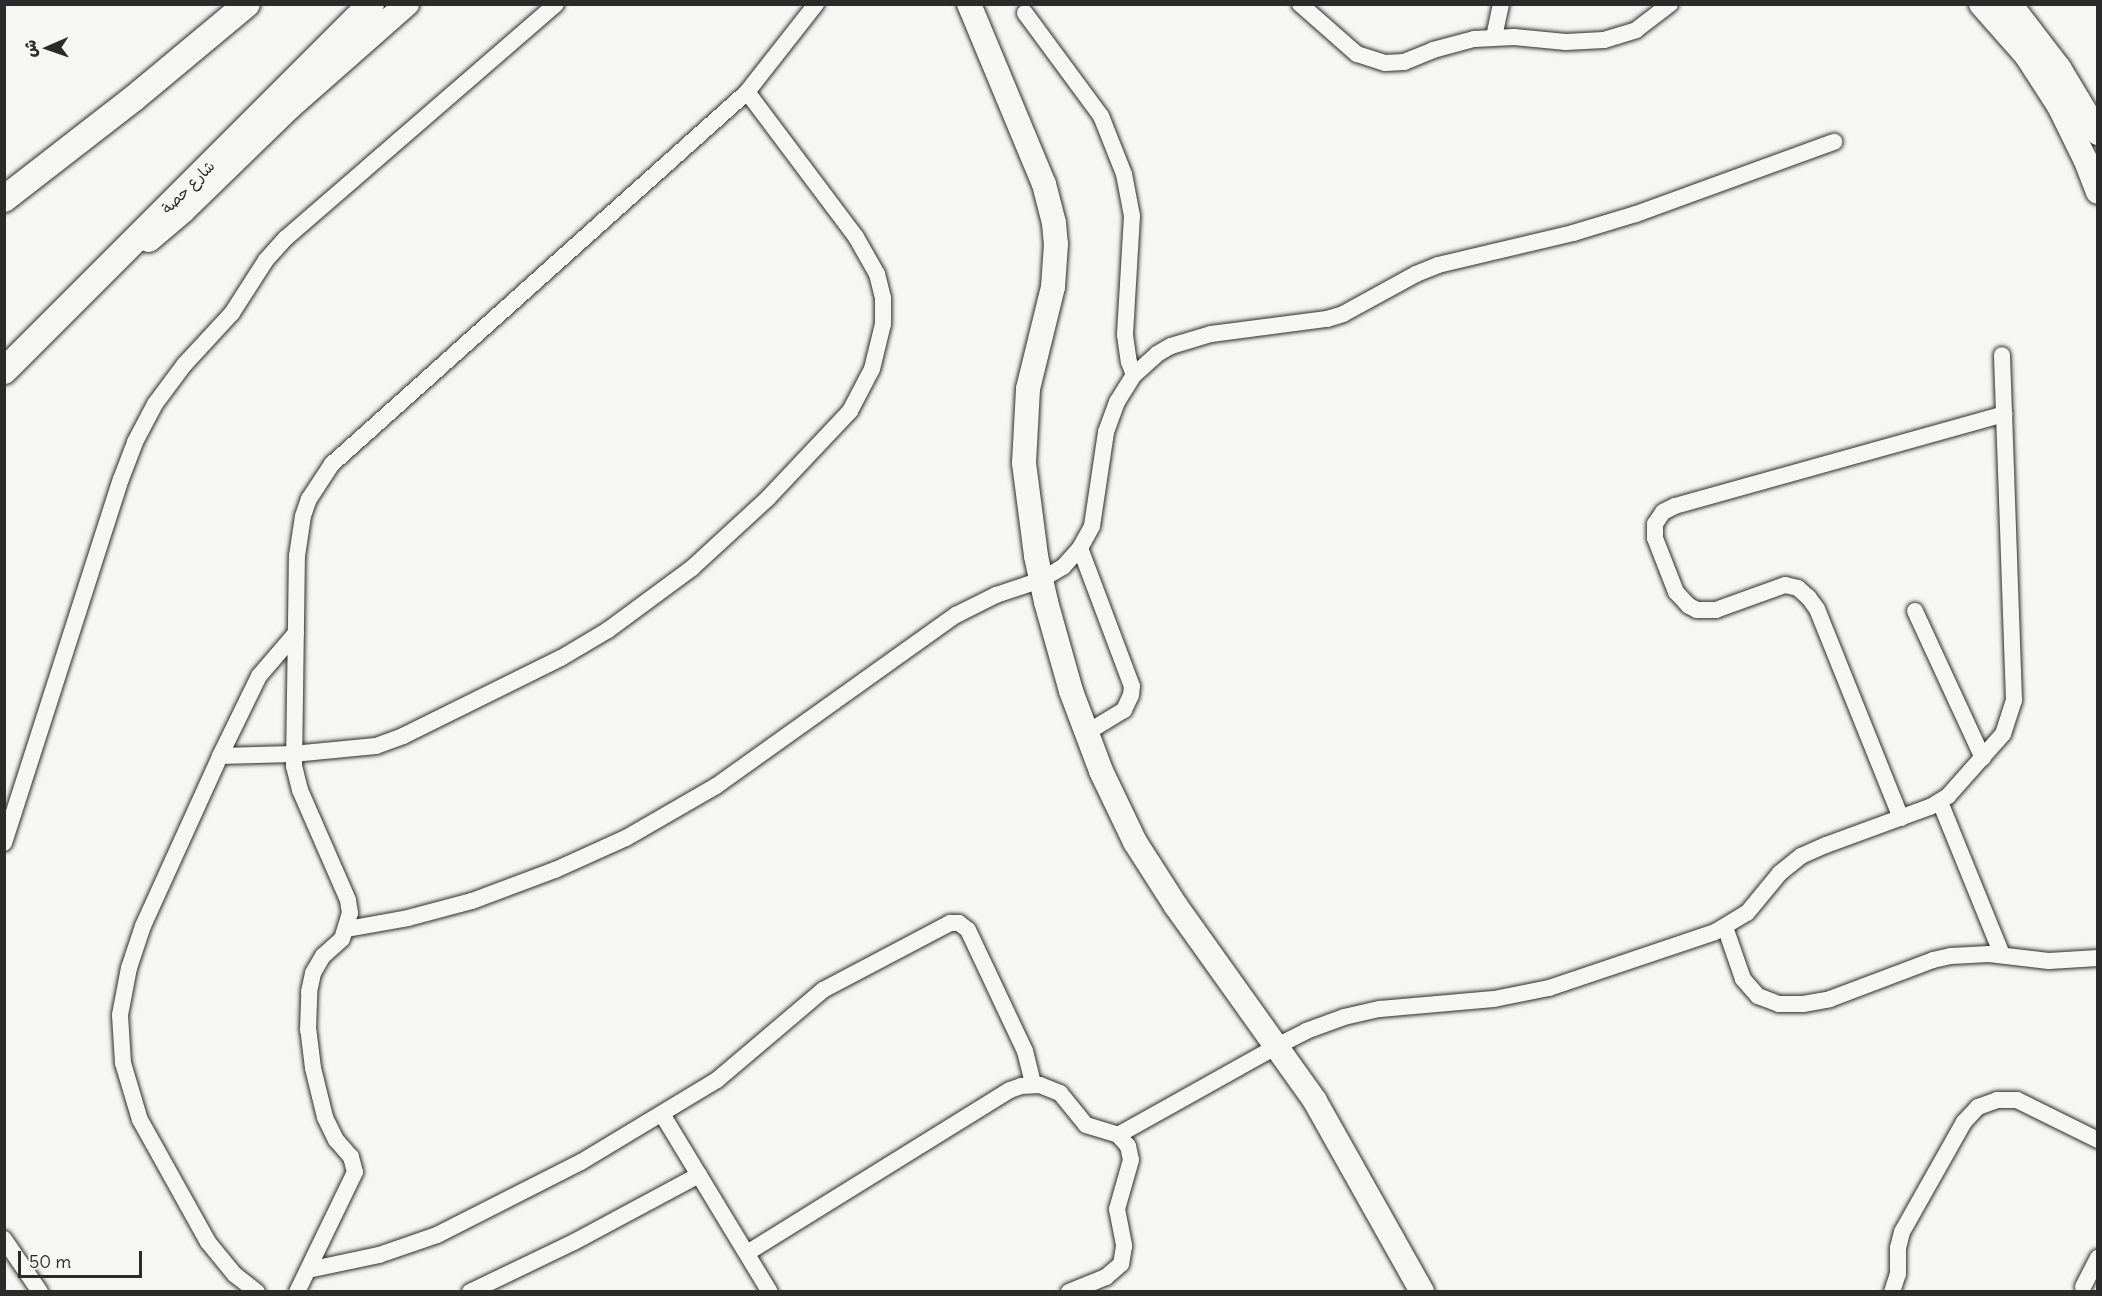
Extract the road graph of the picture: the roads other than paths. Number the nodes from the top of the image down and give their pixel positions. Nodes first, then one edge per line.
1 (247, 4) edge
2 (371, 4) edge
3 (407, 4) edge
4 (556, 4) edge
5 (816, 4) edge
6 (969, 4) edge
7 (1300, 4) edge
8 (1501, 4) edge
9 (1670, 4) edge
10 (1981, 4) edge
11 (2010, 4) edge
12 (1025, 13) dead end
13 (1494, 37) junction
14 (747, 92) junction
15 (2097, 134) edge
16 (1834, 142) dead end
17 (2097, 192) edge
18 (4, 199) edge
19 (111, 263) junction
20 (2002, 355) dead end
21 (4, 371) edge
22 (1134, 375) junction
23 (2004, 414) junction
24 (1080, 548) junction
25 (1041, 580) junction
26 (1915, 611) dead end
27 (296, 633) junction
28 (1086, 733) junction
29 (293, 754) junction
30 (220, 756) junction
31 (1983, 758) junction
32 (1940, 802) junction
33 (1901, 818) junction
34 (4, 843) edge
35 (1725, 927) junction
36 (347, 929) junction
37 (2001, 955) junction
38 (2097, 958) edge
39 (1277, 1046) junction
40 (1033, 1084) junction
41 (662, 1114) junction
42 (1118, 1136) junction
43 (2097, 1140) edge
44 (699, 1175) junction
45 (4, 1239) edge
46 (747, 1253) junction
47 (2097, 1258) edge
48 (308, 1270) junction
49 (2083, 1287) dead end
50 (40, 1292) edge
51 (257, 1292) edge
52 (297, 1292) edge
53 (470, 1292) edge
54 (770, 1292) edge
55 (1069, 1292) edge
56 (1422, 1292) edge
57 (1892, 1292) edge

1 - 18 main road
2 - 19 main road, شارع حصة
3 - 19 street
4 - 34 street
5 - 14 street
6 - 25 street
7 - 13 street
8 - 13 street
9 - 13 street
10 - 17 street
11 - 15 street
12 - 22 street
14 - 27 street
14 - 29 street
16 - 22 street
19 - 21 main road, شارع حصة
20 - 23 street
22 - 24 street
23 - 31 street
23 - 33 street
24 - 25 street
24 - 28 street
25 - 28 street
25 - 36 street
26 - 31 street
27 - 29 street
27 - 30 street
28 - 39 street
29 - 30 street
29 - 36 street
30 - 51 street
31 - 32 street
32 - 33 street
32 - 37 street
33 - 35 street
35 - 37 street
35 - 39 street
36 - 48 street
37 - 38 street
39 - 42 street
39 - 56 street
40 - 41 street
40 - 42 street
40 - 46 street
41 - 44 street
41 - 48 street
42 - 55 street
43 - 57 street
44 - 46 street
44 - 53 street
45 - 50 street
46 - 54 street
47 - 49 street
48 - 52 street

